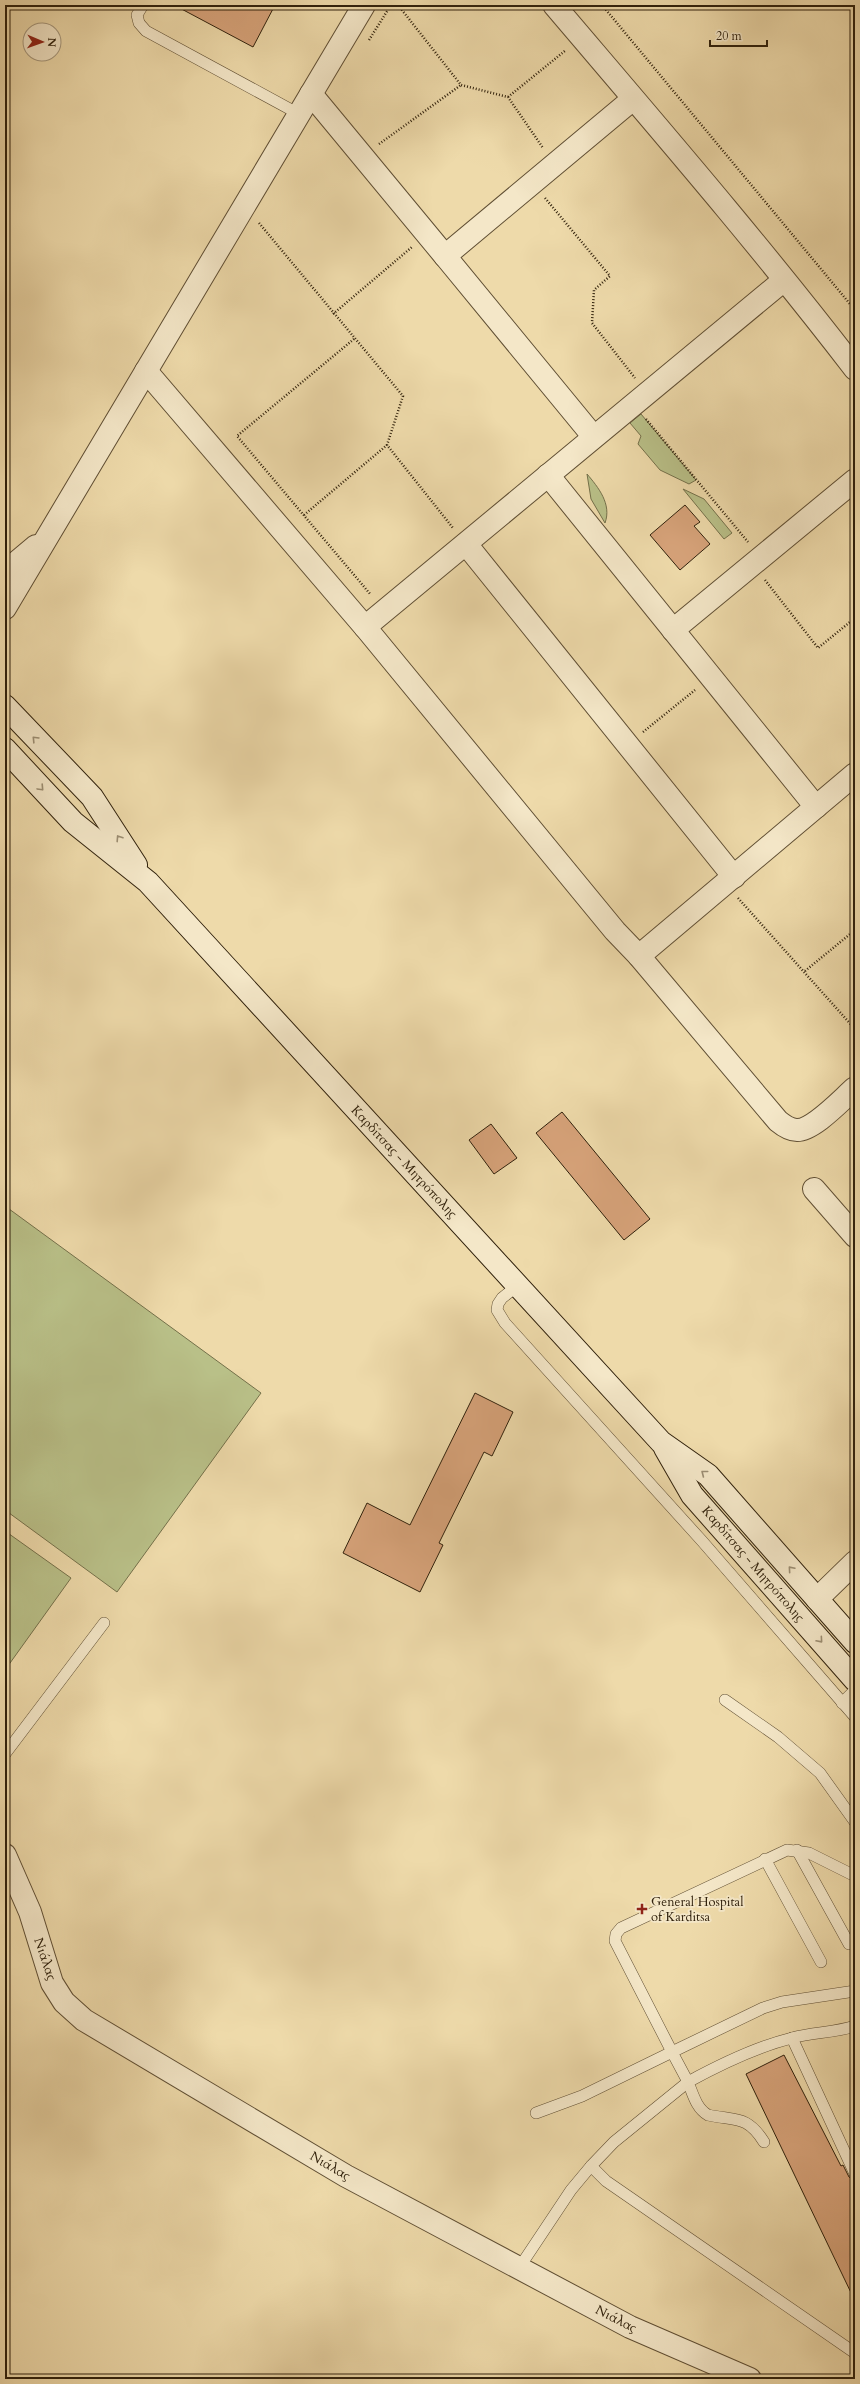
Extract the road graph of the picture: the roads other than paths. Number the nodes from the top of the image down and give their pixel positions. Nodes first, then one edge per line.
1 (142, 5) edge
2 (364, 5) edge
3 (554, 5) edge
4 (311, 94) junction
5 (634, 99) junction
6 (299, 114) junction
7 (445, 256) junction
8 (784, 280) junction
9 (855, 369) edge
10 (146, 371) junction
11 (593, 436) junction
12 (548, 475) junction
13 (855, 480) edge
14 (46, 538) junction
15 (466, 544) junction
16 (5, 572) edge
17 (5, 608) edge
18 (365, 628) junction
19 (673, 630) junction
20 (5, 706) edge
21 (5, 749) edge
22 (855, 774) edge
23 (816, 807) junction
24 (730, 881) junction
25 (148, 882) junction
26 (639, 956) junction
27 (855, 1088) edge
28 (814, 1189) dead end
29 (855, 1236) edge
30 (517, 1286) junction
31 (661, 1442) junction
32 (855, 1562) edge
33 (817, 1599) junction
34 (104, 1623) dead end
35 (855, 1642) edge
36 (855, 1680) edge
37 (855, 1690) edge
38 (725, 1700) dead end
39 (842, 1703) junction
40 (855, 1717) edge
41 (5, 1754) edge
42 (855, 1822) edge
43 (797, 1850) junction
44 (5, 1856) edge
45 (764, 1859) junction
46 (855, 1876) edge
47 (849, 1944) dead end
48 (821, 1962) dead end
49 (855, 1991) edge
50 (855, 2026) edge
51 (792, 2038) junction
52 (672, 2052) junction
53 (688, 2082) junction
54 (536, 2113) dead end
55 (764, 2142) dead end
56 (591, 2166) junction
57 (855, 2174) edge
58 (519, 2268) junction
59 (855, 2353) edge
60 (747, 2378) edge

1 - 6 lane
2 - 4 street
3 - 5 street
4 - 6 street
4 - 7 street
5 - 7 street
5 - 8 street
6 - 10 street
7 - 11 street
8 - 9 street
8 - 11 street
10 - 14 street
10 - 18 street
11 - 12 street
12 - 15 street
12 - 19 street
13 - 19 street
14 - 16 street
14 - 17 street
15 - 18 street
15 - 24 street
18 - 26 street
19 - 23 street
25 -> 20 street, Καρδίτσας - Μητρόπολης
21 -> 25 street, Καρδίτσας - Μητρόπολης
22 - 23 street
23 - 24 street
24 - 26 street
25 - 30 street, Καρδίτσας - Μητρόπολης
26 - 27 street
28 - 29 street
30 - 31 street, Καρδίτσας - Μητρόπολης
30 - 39 lane
33 -> 31 street, Καρδίτσας - Μητρόπολης
31 -> 36 street, Καρδίτσας - Μητρόπολης
32 - 33 street
33 - 35 street, Καρδίτσας - Μητρόπολης
34 - 41 lane
37 - 39 lane
38 - 42 lane
39 - 40 lane
43 - 45 lane
43 - 46 lane
43 - 47 lane
44 - 58 street, Νιάλας
45 - 48 lane
45 - 52 lane
49 - 52 lane
50 - 51 lane
51 - 53 lane
51 - 57 lane
52 - 53 lane
52 - 54 lane
53 - 55 lane
53 - 56 lane
56 - 58 lane
56 - 59 lane
58 - 60 street, Νιάλας

